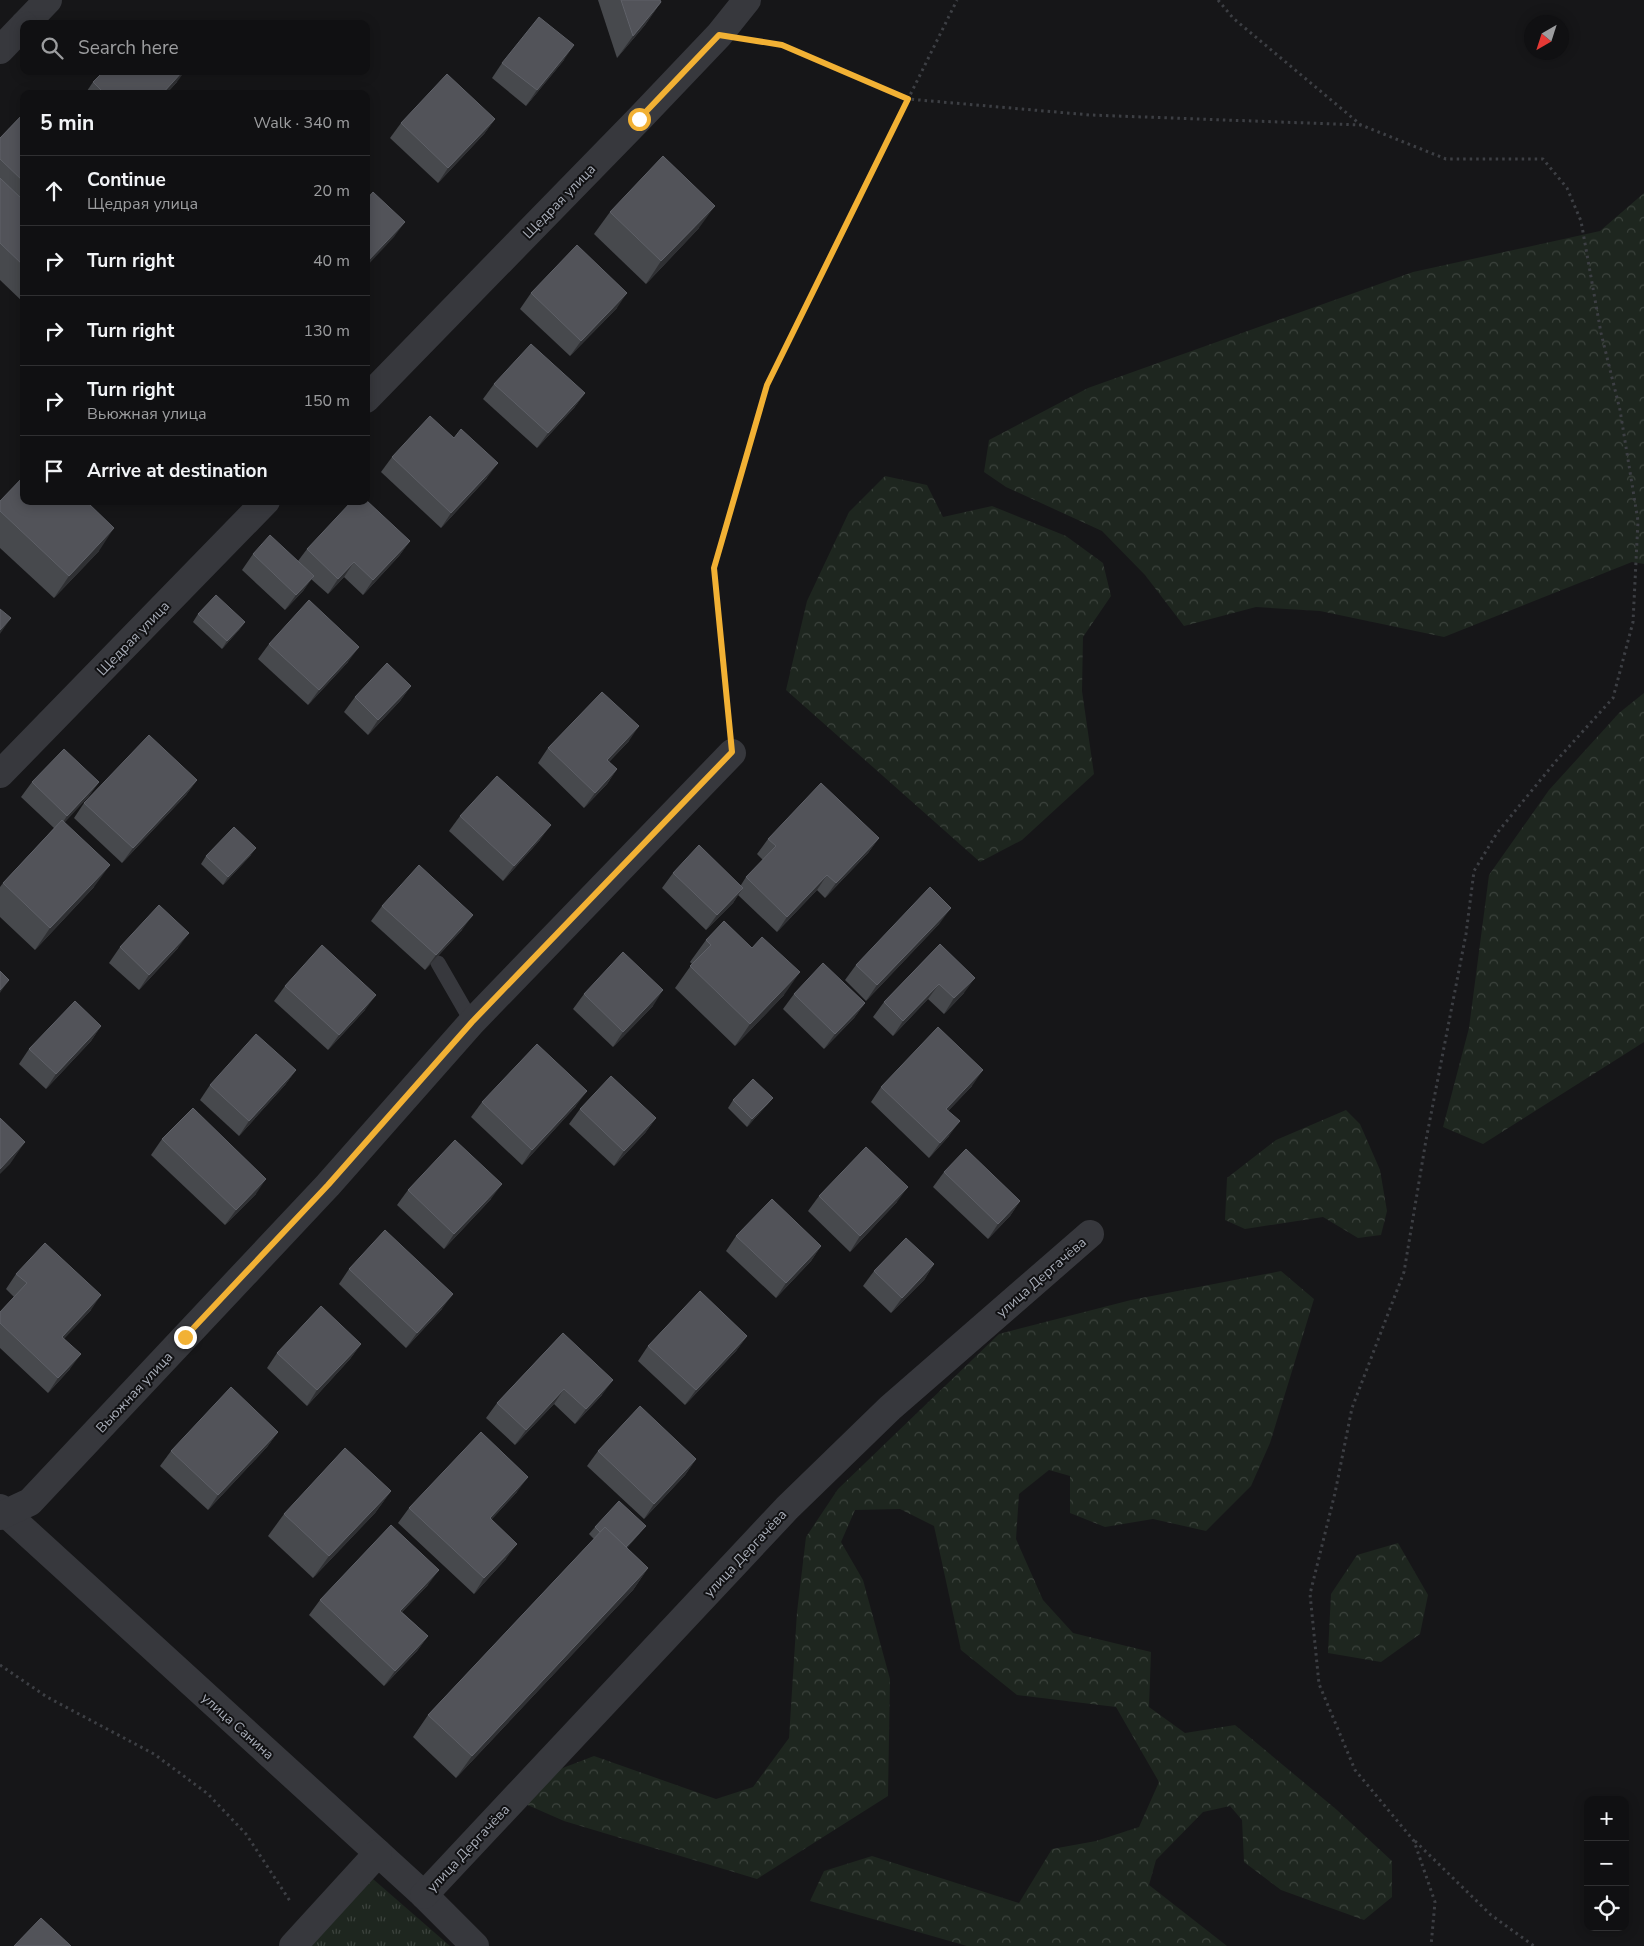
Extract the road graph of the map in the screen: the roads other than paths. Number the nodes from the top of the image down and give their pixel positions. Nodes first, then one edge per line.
1 (48, 0) edge
2 (746, 0) edge
3 (28, 20) edge
4 (20, 28) edge
5 (0, 50) edge
6 (370, 395) edge
7 (262, 505) edge
8 (732, 752) road end
9 (0, 774) edge
10 (438, 963) edge
11 (472, 1022) junction
12 (1090, 1234) dead end
13 (2, 1513) edge
14 (378, 1854) junction
15 (424, 1895) junction
16 (301, 1937) edge
17 (475, 1946) edge

1 - 3 street
2 - 6 street, Щедрая улица
4 - 5 street
7 - 9 street, Щедрая улица
8 - 11 street, Вьюжная улица
10 - 11 lane
11 - 13 street, Вьюжная улица
12 - 15 street, улица Дергачёва
13 - 14 street, улица Санина
14 - 15 street, улица Санина
14 - 16 street
15 - 17 street, улица Санина

